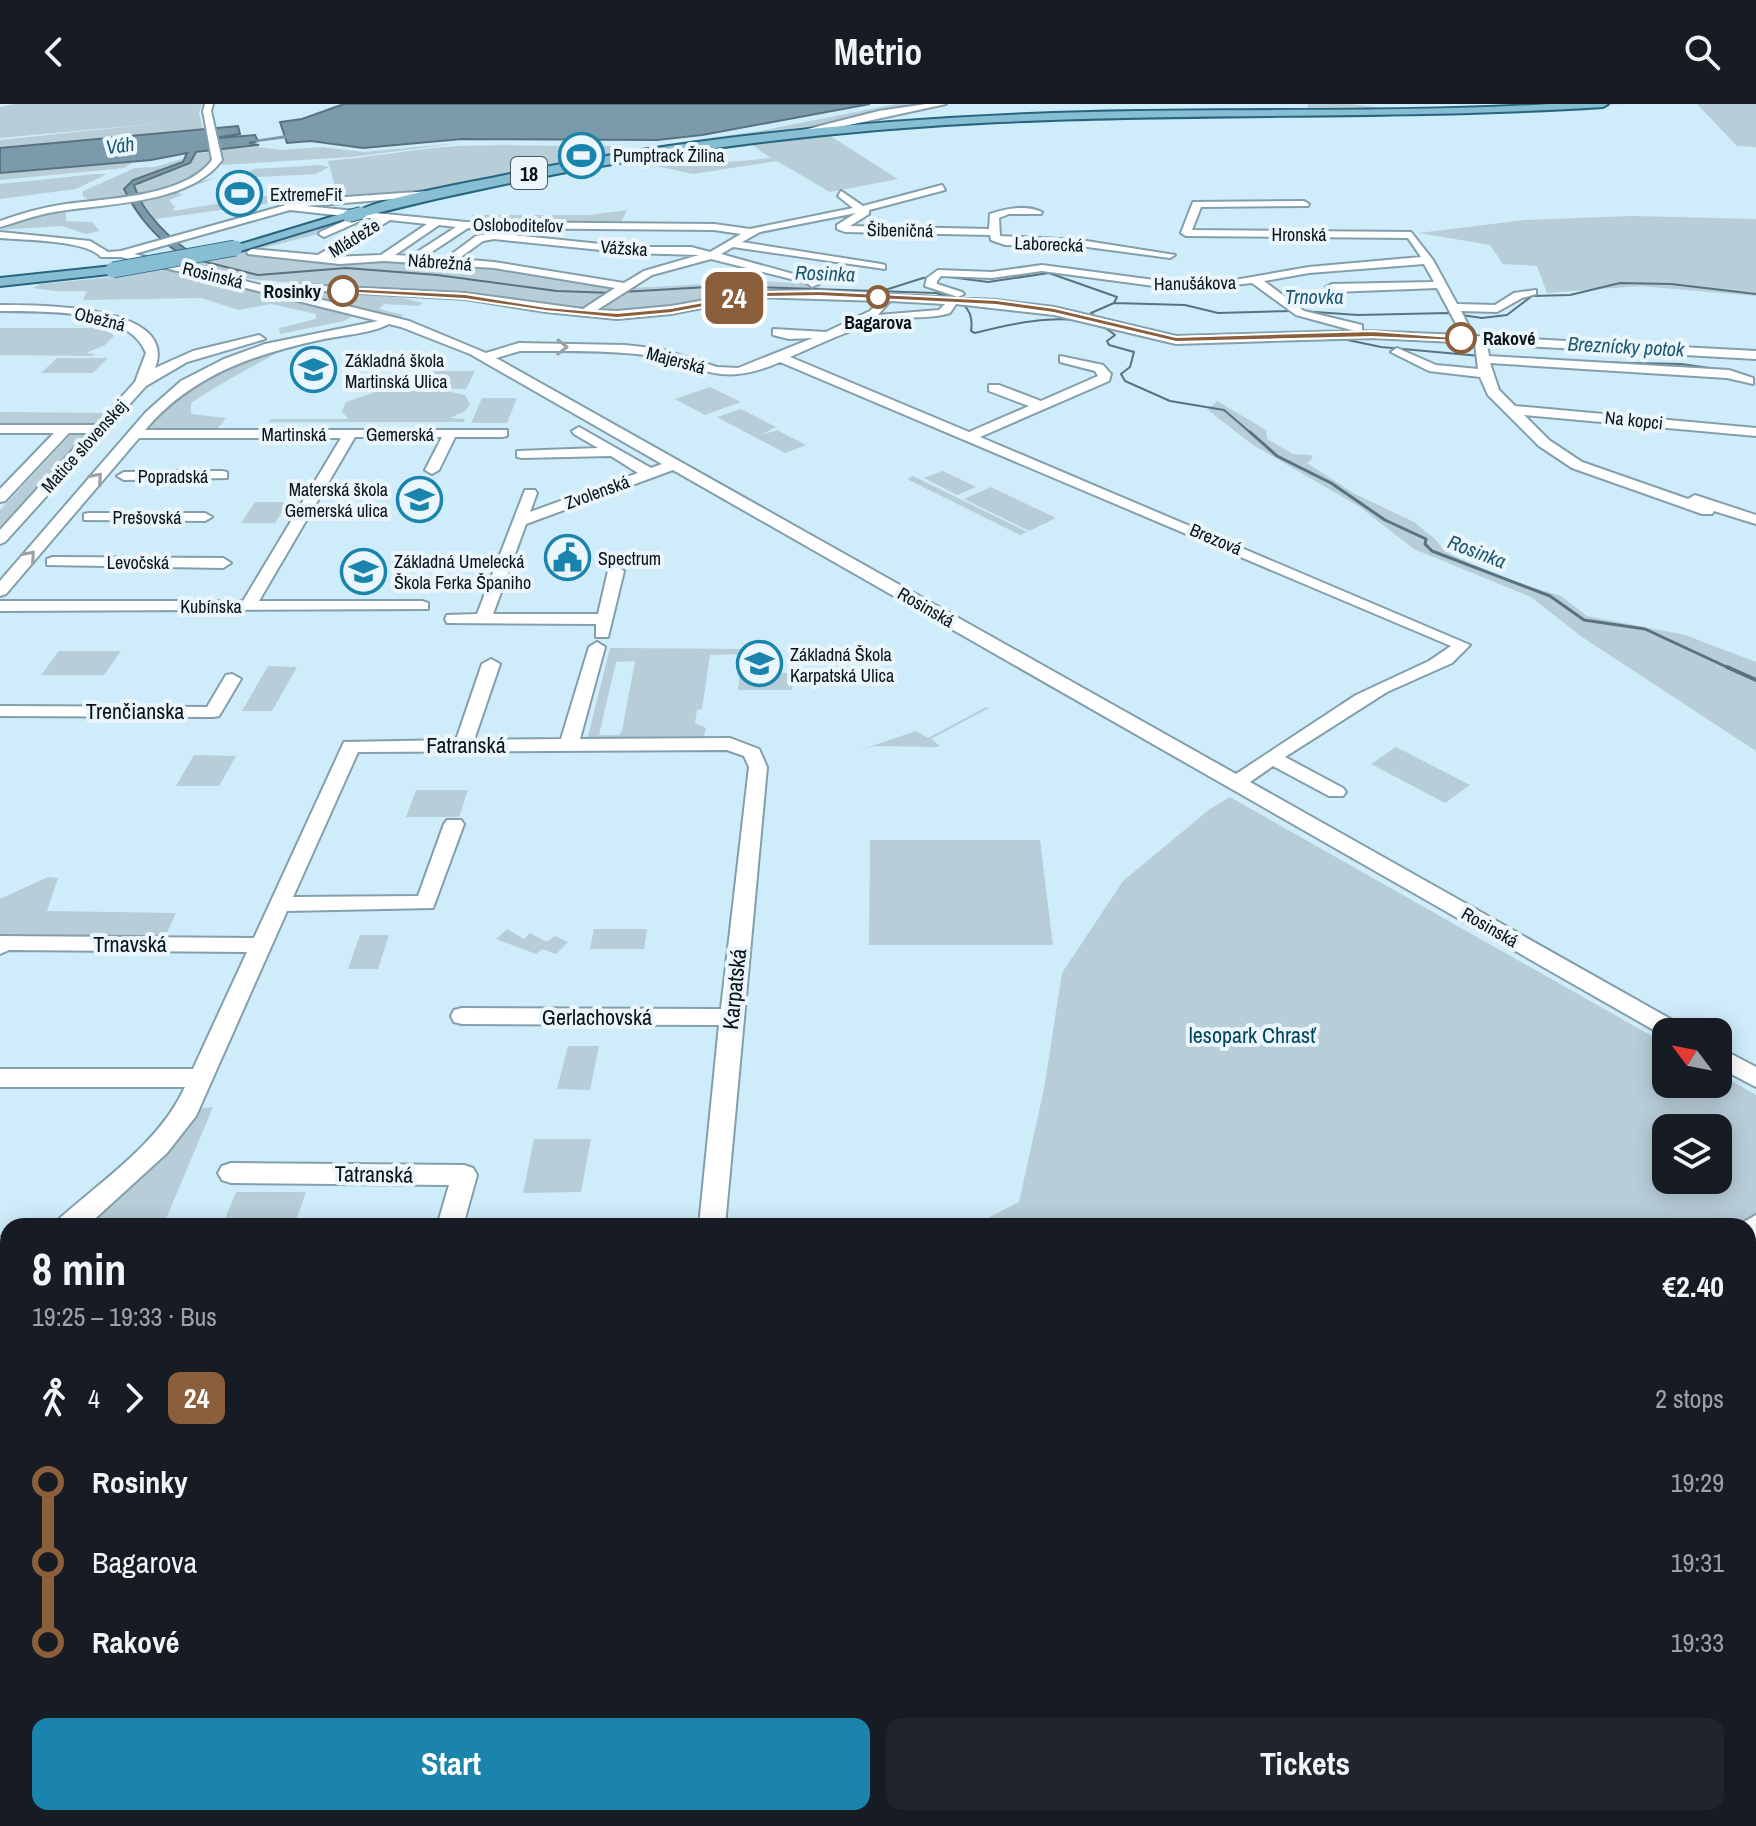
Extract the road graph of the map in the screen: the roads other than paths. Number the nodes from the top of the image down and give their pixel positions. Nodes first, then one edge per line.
1 (209, 104) edge
2 (942, 104) edge
3 (1603, 104) edge
4 (837, 127) junction
5 (942, 188) dead end
6 (841, 194) dead end
7 (394, 199) junction
8 (1304, 204) dead end
9 (286, 207) junction
10 (862, 209) junction
11 (1037, 212) dead end
12 (358, 215) junction
13 (387, 218) junction
14 (437, 222) junction
15 (0, 224) edge
16 (466, 225) junction
17 (751, 232) junction
18 (994, 232) junction
19 (1186, 233) junction
20 (324, 234) dead end
21 (0, 235) edge
22 (732, 244) junction
23 (129, 250) junction
24 (252, 252) dead end
25 (712, 255) junction
26 (1170, 255) junction
27 (321, 258) junction
28 (384, 258) junction
29 (413, 260) junction
30 (1428, 260) junction
31 (990, 261) dead end
32 (447, 262) junction
33 (881, 267) dead end
34 (1057, 269) junction
35 (232, 279) junction
36 (1256, 281) junction
37 (0, 282) edge
38 (812, 284) dead end
39 (1442, 285) junction
40 (1162, 286) junction
41 (1333, 289) dead end
42 (621, 290) junction
43 (1532, 292) dead end
44 (777, 293) junction
45 (955, 301) junction
46 (885, 302) junction
47 (984, 302) junction
48 (0, 308) edge
49 (1454, 312) junction
50 (584, 313) junction
51 (370, 318) junction
52 (857, 323) junction
53 (405, 324) joint
54 (777, 332) dead end
55 (1372, 334) junction
56 (831, 335) junction
57 (1475, 339) junction
58 (264, 343) junction
59 (232, 344) junction
60 (1397, 352) dead end
61 (152, 353) junction
62 (192, 354) junction
63 (1756, 355) edge
64 (486, 357) junction
65 (779, 357) junction
66 (1482, 357) junction
67 (239, 358) junction
68 (1064, 359) dead end
69 (219, 367) junction
70 (154, 373) junction
71 (1485, 374) junction
72 (1748, 381) dead end
73 (137, 387) junction
74 (994, 388) dead end
75 (174, 393) junction
76 (1042, 406) junction
77 (1512, 410) junction
78 (0, 429) edge
79 (65, 429) junction
80 (100, 429) junction
81 (579, 431) dead end
82 (1756, 432) edge
83 (502, 433) dead end
84 (134, 434) junction
85 (350, 434) junction
86 (450, 434) junction
87 (969, 437) junction
88 (522, 454) dead end
89 (613, 460) junction
90 (675, 464) junction
91 (432, 470) dead end
92 (649, 473) junction
93 (222, 475) dead end
94 (124, 476) dead end
95 (1618, 480) junction
96 (1648, 484) junction
97 (601, 491) junction
98 (530, 493) dead end
99 (0, 498) edge
100 (35, 501) junction
101 (77, 501) junction
102 (1707, 511) dead end
103 (89, 517) dead end
104 (205, 517) dead end
105 (17, 520) junction
106 (1756, 520) edge
107 (59, 521) junction
108 (520, 521) junction
109 (0, 539) edge
110 (53, 562) dead end
111 (223, 563) dead end
112 (616, 571) dead end
113 (0, 591) edge
114 (0, 606) edge
115 (248, 606) junction
116 (422, 606) dead end
117 (453, 619) dead end
118 (483, 619) junction
119 (605, 619) junction
120 (491, 664) dead end
121 (212, 679) dead end
122 (0, 711) edge
123 (463, 745) junction
124 (569, 745) junction
125 (752, 753) joint
126 (1273, 758) junction
127 (1236, 783) junction
128 (1336, 792) dead end
129 (454, 824) dead end
130 (280, 904) junction
131 (262, 945) junction
132 (0, 947) edge
133 (462, 1016) dead end
134 (731, 1017) junction
135 (1652, 1019) edge
136 (1732, 1064) edge
137 (0, 1078) edge
138 (202, 1078) junction
139 (1756, 1078) edge
140 (231, 1173) dead end
141 (78, 1218) edge
142 (452, 1218) edge
143 (713, 1218) edge

1 - 15 street
2 - 4 street
3 - 4 main road, 18
4 - 7 main road, 18
5 - 10 street, Osloboditeľov
6 - 10 street
7 - 9 street
7 - 12 main road, 18
8 - 19 street
9 - 12 street, Osloboditeľov
9 - 23 street
10 - 17 street, Osloboditeľov
10 - 18 street, Šibeničná
11 - 18 street, Laborecká
12 - 13 street, Osloboditeľov
12 - 20 street
12 - 37 main road, 18, bridge
13 - 14 street, Osloboditeľov
13 - 27 street, Mládeže
14 - 16 street, Osloboditeľov
14 - 28 street
16 - 17 street, Osloboditeľov
16 - 29 street
17 - 22 street, Osloboditeľov
18 - 26 street, Laborecká
19 - 26 street
19 - 30 street, Hronská
21 - 23 street, Rosinská
22 - 25 street, Osloboditeľov
22 - 33 street, Šibeničná
23 - 35 street, Rosinská
24 - 27 street, Nábrežná
25 - 32 street, Vážska
25 - 38 street, Vážska
25 - 42 street
26 - 40 street
27 - 28 street, Nábrežná
28 - 29 street, Nábrežná
29 - 32 street, Nábrežná
30 - 36 street, Hanušákova
30 - 39 street
31 - 34 street, Hanušákova
32 - 42 street, Nábrežná
34 - 40 street, Hanušákova
34 - 47 street, Hanušákova
35 - 50 street
35 - 51 street, Rosinská
36 - 40 street, Hanušákova
36 - 55 street
39 - 41 street
39 - 49 street
42 - 50 street
43 - 49 street
44 - 45 street
44 - 46 street
44 - 50 street
45 - 46 street
45 - 47 street
45 - 52 street, Majerská
46 - 52 street, Majerská
47 - 55 street
48 - 61 street, Obežná
49 - 57 street
51 - 53 street, Matice slovenskej
51 - 58 street, Matice slovenskej
52 - 56 street, Majerská
53 - 64 street, Rosinská
54 - 56 street
55 - 57 street
56 - 65 street, Majerská
57 - 63 street
57 - 66 street
58 - 59 street, Matice slovenskej
58 - 67 street, Matice slovenskej
59 - 62 street, Matice slovenskej
59 - 67 street
60 - 71 street
61 - 62 street, Matice slovenskej
61 - 73 street
62 - 70 street, Matice slovenskej
64 -> 65 street, Majerská
64 - 90 street, Rosinská
65 - 87 street, Brezová
66 - 71 street
66 - 72 street
67 - 69 street, Matice slovenskej
68 - 76 street
69 - 70 street, Matice slovenskej
69 - 75 street, Matice slovenskej
70 - 73 street, Matice slovenskej
71 - 77 street
73 - 75 street, Matice slovenskej
73 - 80 street, Matice slovenskej
74 - 76 street
75 - 84 street, Matice slovenskej
76 - 87 street
77 - 82 street, Na kopci
77 - 95 street
77 - 96 street
78 - 79 street
79 - 80 street
79 - 99 street
80 - 100 street, Matice slovenskej
81 - 89 street
83 - 86 street, Gemerská
84 - 85 street, Martinská
101 -> 84 street, Matice slovenskej
85 - 86 street, Gemerská
85 - 115 street, Martinská
86 - 91 street, Gemerská
87 - 126 street, Brezová
88 - 89 street
89 - 92 street
89 - 97 street
90 - 92 street, Zvolenská
90 - 127 street, Rosinská
92 - 97 street, Zvolenská
93 - 94 street, Popradská
95 - 96 street
95 - 102 street
96 - 106 street
97 - 108 street, Zvolenská
98 - 108 street, Zvolenská
100 - 101 street, Matice slovenskej
100 - 105 street, Matice slovenskej
101 - 107 street, Matice slovenskej
103 - 104 street, Prešovská
105 - 107 street, Matice slovenskej
105 - 109 street, Matice slovenskej
113 -> 107 street, Matice slovenskej
108 - 118 street, Zvolenská
110 - 111 street, Levočská
112 - 119 street
114 - 115 street, Kubínska
115 - 116 street, Kubínska
117 - 118 street
118 - 119 street
119 - 124 street
120 - 123 street
121 - 122 street, Trenčianska
123 - 124 street, Fatranská
123 - 130 street, Fatranská
124 - 125 street, Fatranská
125 - 134 street, Karpatská
126 - 127 street
126 - 128 street
127 - 135 street, Rosinská
129 - 130 street
130 - 131 street, Fatranská
131 - 132 street, Trnavská
131 - 138 street, Fatranská
133 - 134 street, Gerlachovská
134 - 143 street, Karpatská
136 - 139 street
137 - 138 street
138 - 141 street, Fatranská
140 - 142 street, Tatranská

